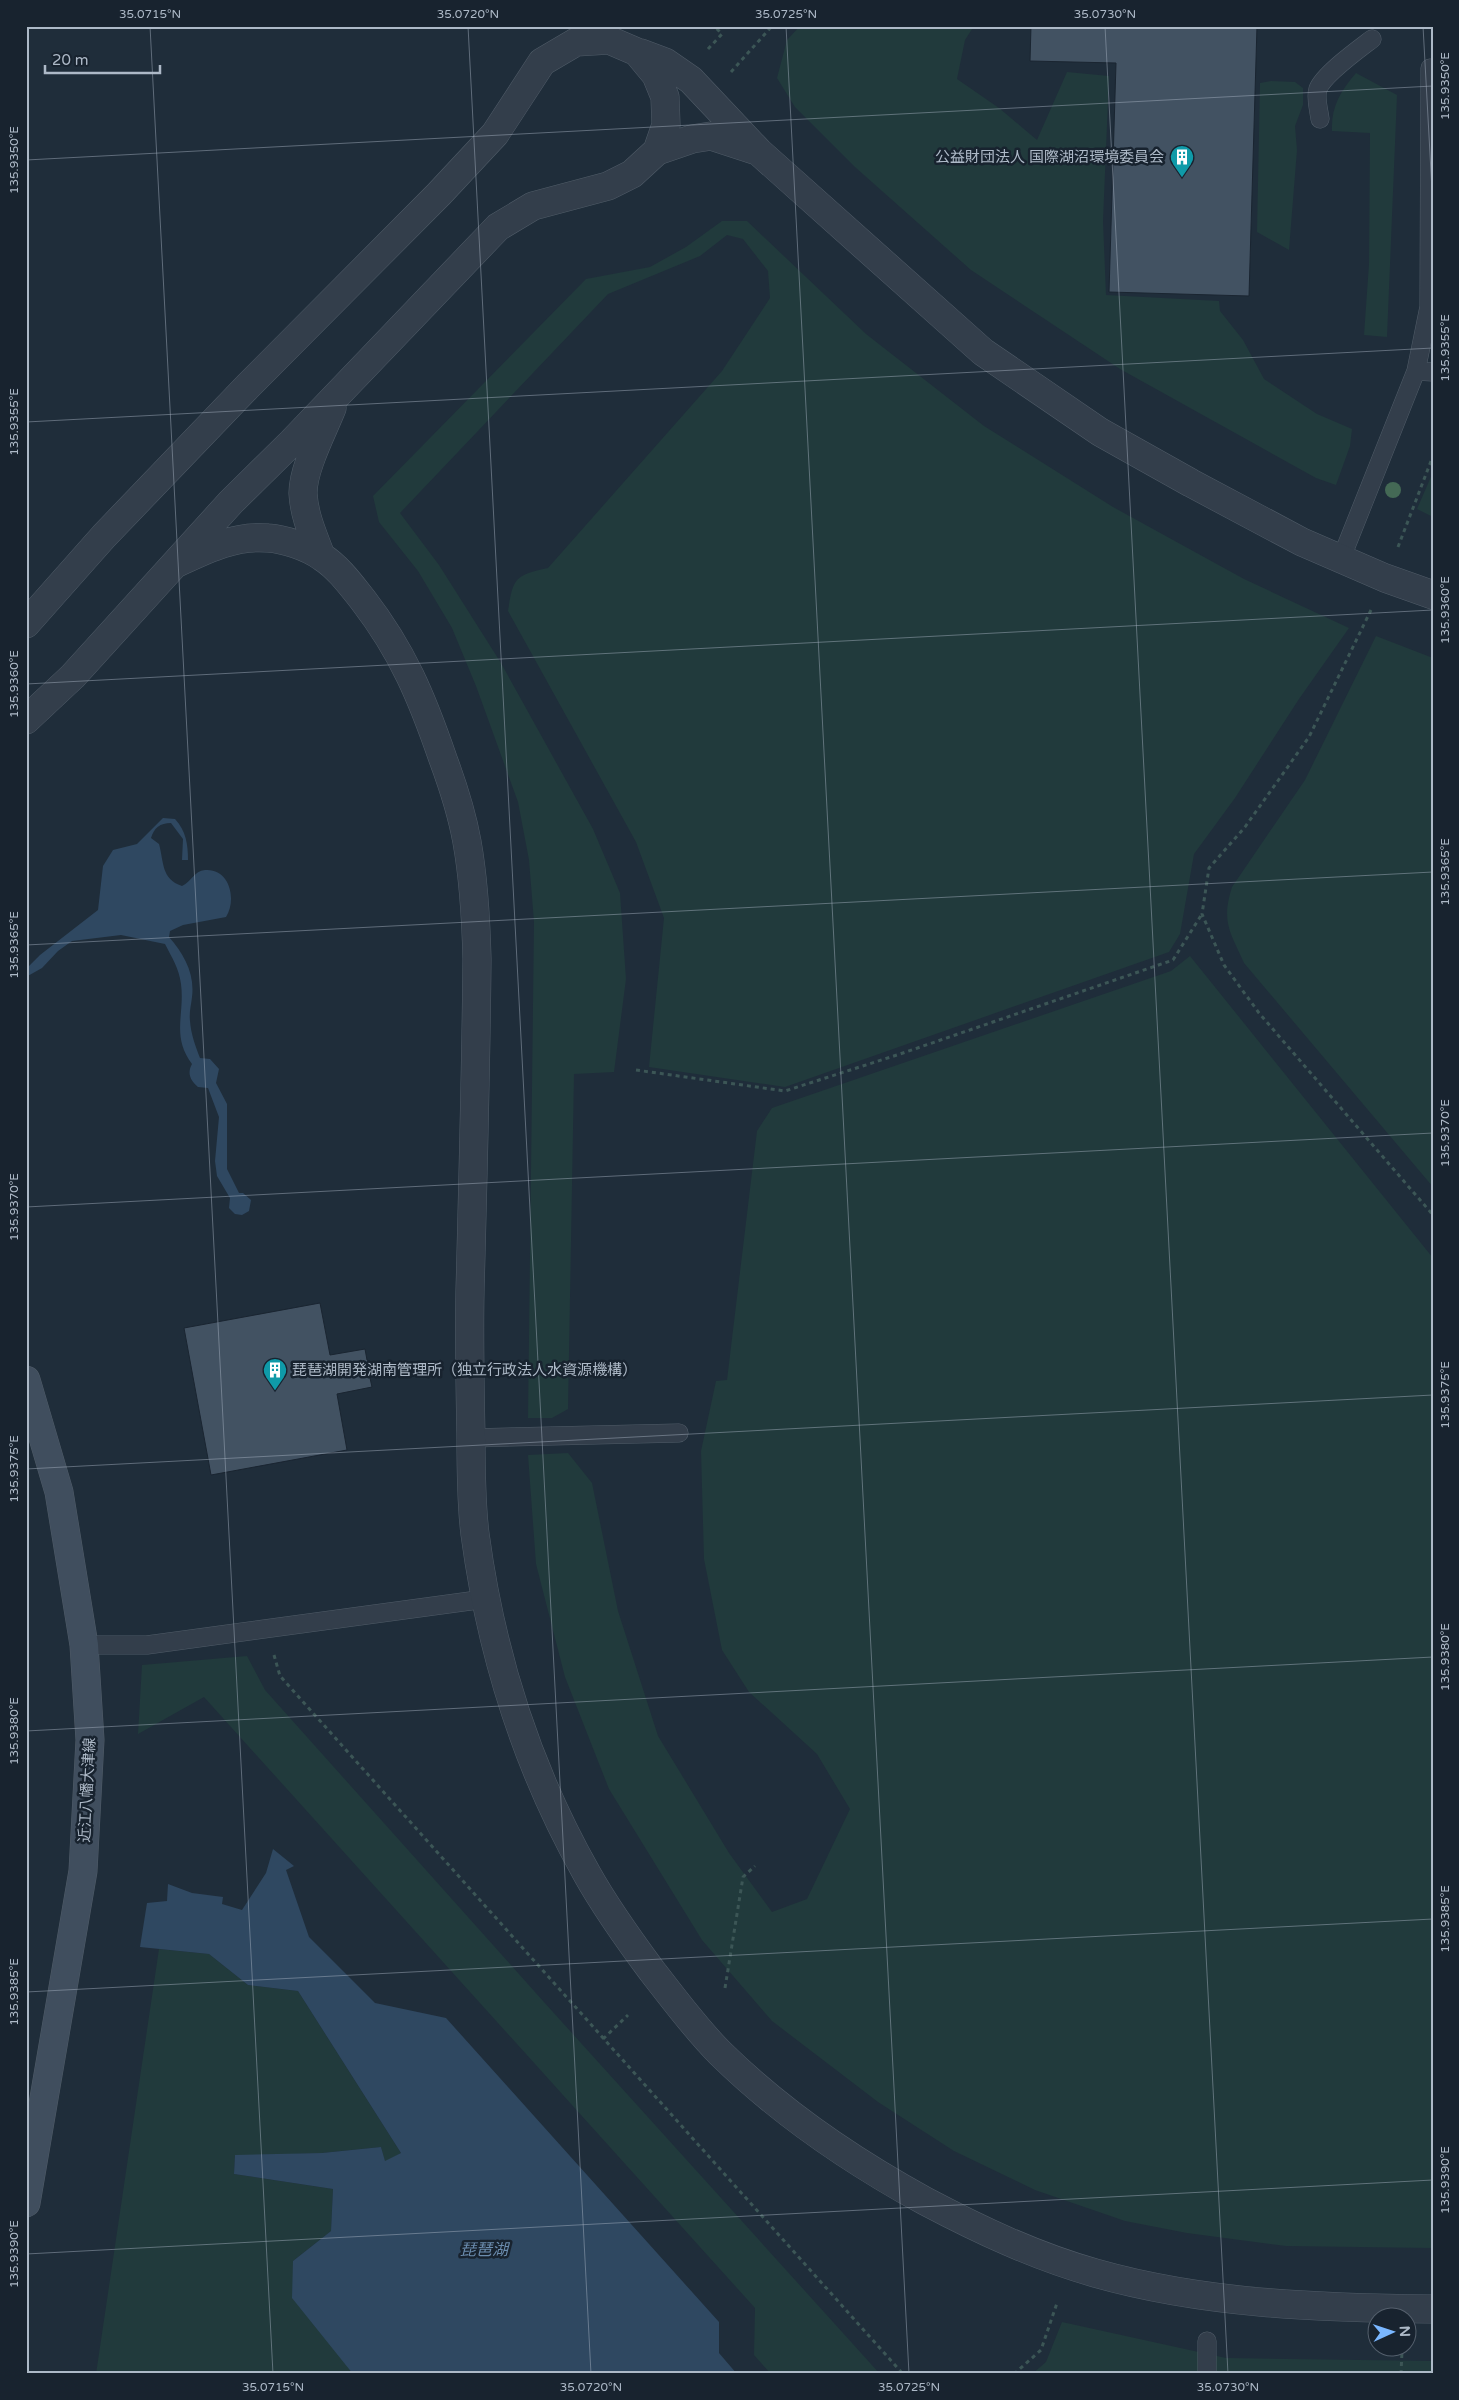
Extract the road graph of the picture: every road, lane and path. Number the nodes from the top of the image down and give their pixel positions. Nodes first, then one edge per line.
1 (714, 26) edge
2 (772, 26) edge
3 (1372, 39) dead end
4 (708, 49) dead end
5 (638, 52) junction
6 (1430, 68) dead end
7 (731, 72) dead end
8 (1320, 120) dead end
9 (657, 151) junction
10 (759, 152) junction
11 (1424, 372) edge
12 (337, 394) junction
13 (1433, 456) edge
14 (1396, 552) dead end
15 (321, 556) junction
16 (1341, 559) junction
17 (175, 564) junction
18 (1433, 595) edge
19 (1375, 602) dead end
20 (26, 624) edge
21 (26, 720) edge
22 (1202, 914) junction
23 (636, 1070) dead end
24 (1433, 1215) edge
25 (26, 1380) edge
26 (679, 1432) dead end
27 (471, 1438) junction
28 (486, 1599) junction
29 (267, 1628) junction
30 (84, 1645) junction
31 (755, 1866) dead end
32 (725, 1988) dead end
33 (628, 2015) dead end
34 (603, 2039) junction
35 (26, 2203) edge
36 (1057, 2303) dead end
37 (1433, 2309) edge
38 (1207, 2342) dead end
39 (1402, 2358) edge
40 (903, 2374) edge
41 (1014, 2374) edge
42 (1207, 2374) edge
43 (1401, 2374) edge

1 - 4 path
2 - 7 path
3 - 8 lane
5 - 9 street
5 - 10 street
5 - 20 street
6 - 11 lane
9 - 10 street
9 - 12 street
10 - 16 street
11 - 16 lane
12 - 15 street
12 - 17 street
13 - 14 path
15 - 17 street
15 - 27 street
16 - 18 street
17 - 21 street
19 - 22 path
22 - 23 path
22 - 24 path
25 - 30 main road, 近江八幡大津線
26 - 27 lane
27 - 28 street
28 - 29 lane
28 - 37 street
29 - 30 lane
29 - 34 path
30 - 35 main road, 近江八幡大津線
31 - 32 path
33 - 34 path
34 - 40 path
36 - 41 path
38 - 42 lane
39 - 43 path

